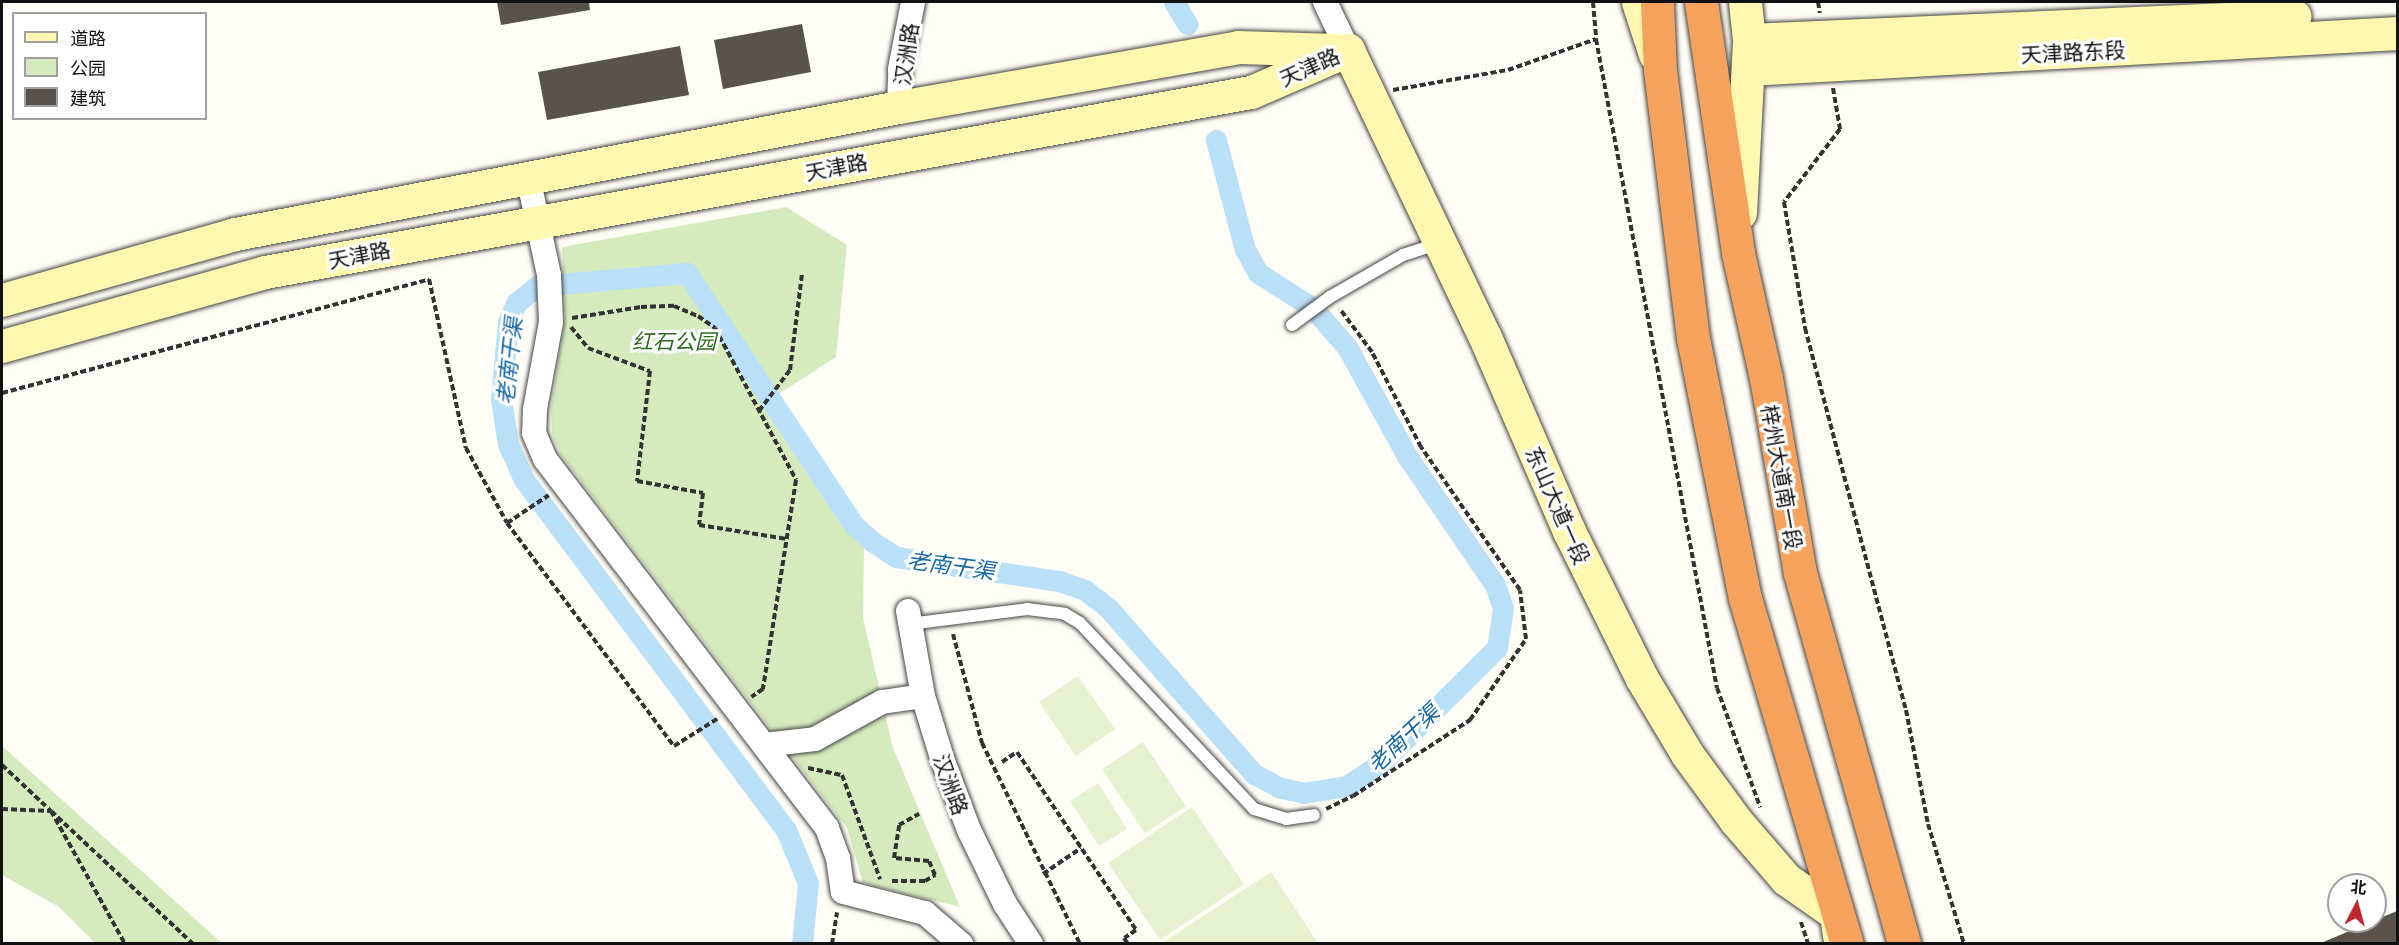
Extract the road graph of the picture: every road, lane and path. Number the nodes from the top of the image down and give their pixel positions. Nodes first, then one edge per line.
1 (913, 2) edge
2 (1325, 2) edge
3 (1593, 2) edge
4 (1638, 2) edge
5 (1657, 2) edge
6 (1701, 2) edge
7 (1745, 2) edge
8 (1818, 2) edge
9 (2397, 12) edge
10 (2397, 33) edge
11 (1596, 39) junction
12 (1348, 50) junction
13 (1826, 51) junction
14 (1748, 55) junction
15 (1660, 70) junction
16 (1369, 94) junction
17 (899, 107) junction
18 (528, 177) junction
19 (537, 220) junction
20 (1440, 243) junction
21 (1737, 253) junction
22 (802, 274) dead end
23 (1330, 297) junction
24 (2, 300) edge
25 (1292, 325) dead end
26 (2, 346) edge
27 (2, 393) edge
28 (759, 411) junction
29 (565, 485) junction
30 (507, 523) junction
31 (787, 539) junction
32 (908, 618) joint
33 (950, 619) junction
34 (763, 689) dead end
35 (923, 696) junction
36 (735, 708) junction
37 (764, 745) junction
38 (1002, 762) dead end
39 (2, 765) edge
40 (799, 767) dead end
41 (2, 809) edge
42 (51, 811) junction
43 (1762, 812) dead end
44 (919, 814) dead end
45 (1314, 815) joint
46 (1877, 846) junction
47 (1082, 848) junction
48 (1043, 874) junction
49 (1786, 879) junction
50 (843, 892) junction
51 (1841, 934) edge
52 (124, 944) edge
53 (193, 944) edge
54 (831, 944) edge
55 (961, 944) edge
56 (1031, 944) edge
57 (1080, 944) edge
58 (1128, 944) edge
59 (1808, 944) edge
60 (1904, 944) edge
61 (1922, 944) edge
62 (1964, 944) edge

1 - 17 street, 汉洲路
2 - 12 street
3 - 11 path
4 - 15 street
5 - 15 highway
6 - 21 highway, 梓州大道南一段
7 - 14 street
8 - 13 path
9 - 13 street, 天津路东段
10 - 13 street, 天津路东段
11 - 16 path
11 - 43 path
12 - 16 street, 东山大道一段
12 - 17 street, 天津路
12 - 19 street, 天津路
13 - 14 street, 天津路东段
13 - 62 path
14 - 21 street
15 - 51 highway
16 - 20 street, 东山大道一段
17 - 18 street, 天津路
18 - 19 street
18 - 24 street, 天津路
19 - 26 street, 天津路
19 - 29 street
20 - 23 lane
20 - 49 street, 东山大道一段
21 - 46 highway, 梓州大道南一段
22 - 28 path
23 - 25 lane
23 - 45 path
27 - 30 path
28 - 31 path
28 - 31 path
29 - 30 path
29 - 36 street
30 - 36 path
31 - 34 path
32 - 33 lane
32 - 35 street, 汉洲路
33 - 45 lane
33 - 48 path
35 - 37 street
35 - 56 street, 汉洲路
36 - 37 street
37 - 50 street
38 - 47 path
39 - 42 path
40 - 44 path
41 - 42 path
42 - 52 path
42 - 53 path
46 - 60 highway, 梓州大道南一段
46 - 61 street
47 - 48 path
47 - 58 path
48 - 57 path
49 - 51 street, 东山大道一段
49 - 59 path
50 - 54 path
50 - 55 street

